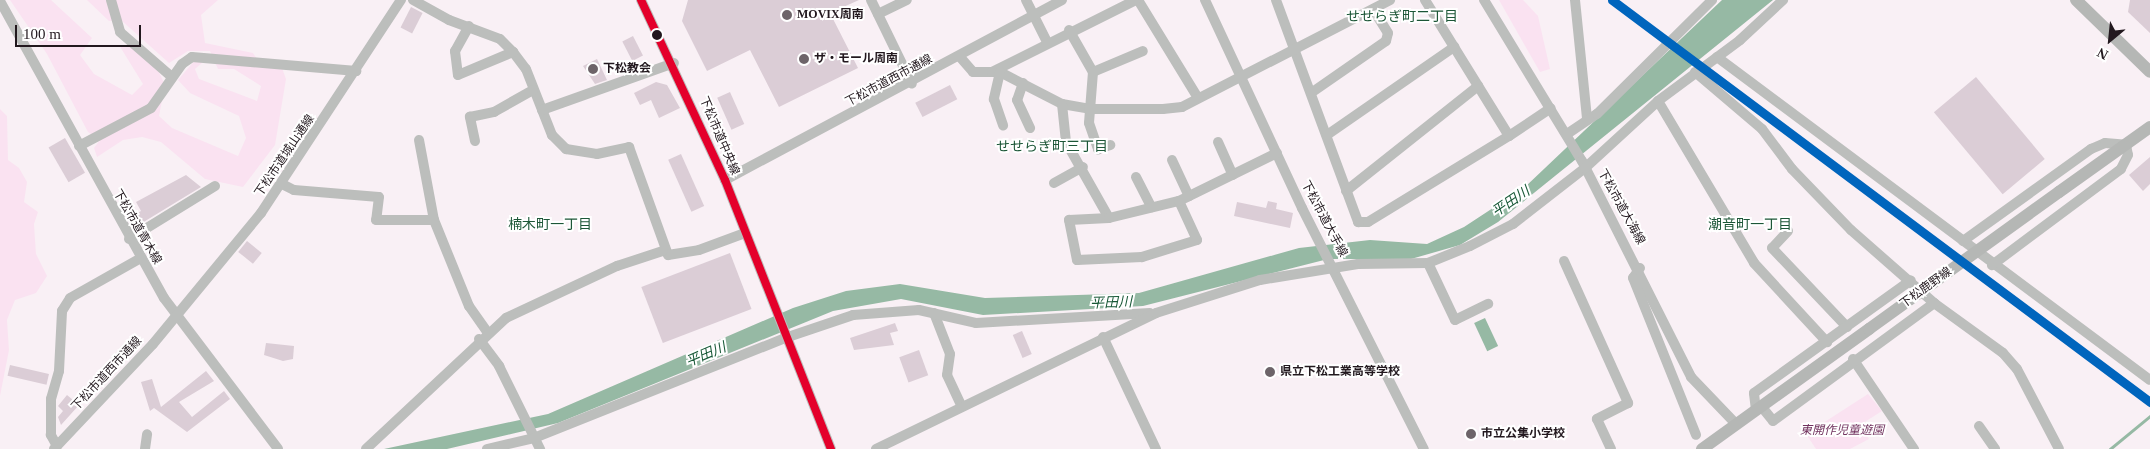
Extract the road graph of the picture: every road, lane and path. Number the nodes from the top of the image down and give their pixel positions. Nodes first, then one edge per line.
1 (111, 0) edge
2 (401, 0) edge
3 (413, 0) edge
4 (641, 0) edge
5 (871, 0) edge
6 (906, 0) edge
7 (1026, 0) edge
8 (1062, 0) edge
9 (1137, 0) edge
10 (1205, 0) edge
11 (1276, 0) edge
12 (1390, 0) edge
13 (1425, 0) edge
14 (1484, 0) edge
15 (1575, 0) edge
16 (1783, 0) edge
17 (2076, 0) edge
18 (0, 1) edge
19 (1707, 1) edge
20 (1373, 9) junction
21 (878, 14) junction
22 (1034, 17) junction
23 (469, 26) junction
24 (1069, 30) junction
25 (1047, 42) junction
26 (1295, 46) junction
27 (1454, 47) junction
28 (1143, 51) dead end
29 (513, 52) junction
30 (960, 57) junction
31 (1717, 57) junction
32 (674, 63) junction
33 (356, 71) junction
34 (1093, 72) junction
35 (1694, 72) junction
36 (2150, 72) edge
37 (995, 73) junction
38 (1240, 74) junction
39 (172, 77) junction
40 (1023, 83) junction
41 (912, 84) junction
42 (1478, 86) junction
43 (533, 90) junction
44 (1311, 93) junction
45 (1198, 98) junction
46 (1658, 101) junction
47 (1062, 104) junction
48 (1551, 108) junction
49 (1089, 109) junction
50 (542, 110) junction
51 (1587, 119) junction
52 (1003, 126) dead end
53 (2150, 127) edge
54 (1030, 128) dead end
55 (1567, 134) junction
56 (1327, 136) junction
57 (1509, 136) junction
58 (418, 140) dead end
59 (475, 141) dead end
60 (1218, 142) dead end
61 (1110, 145) dead end
62 (2126, 145) junction
63 (79, 146) junction
64 (1277, 153) junction
65 (1172, 160) dead end
66 (1584, 164) junction
67 (1083, 167) junction
68 (1233, 175) junction
69 (1136, 177) dead end
70 (725, 180) junction
71 (1054, 183) dead end
72 (282, 184) junction
73 (215, 186) dead end
74 (1346, 191) junction
75 (1189, 196) junction
76 (1179, 201) junction
77 (1151, 207) junction
78 (1110, 218) junction
79 (434, 220) junction
80 (1788, 231) dead end
81 (745, 233) junction
82 (129, 239) junction
83 (1963, 241) junction
84 (663, 251) junction
85 (140, 258) junction
86 (1564, 261) dead end
87 (1428, 263) junction
88 (1333, 264) junction
89 (1992, 265) junction
90 (1640, 268) junction
91 (1911, 280) junction
92 (1934, 302) junction
93 (1488, 304) dead end
94 (934, 313) junction
95 (1156, 313) junction
96 (177, 316) junction
97 (1847, 327) junction
98 (483, 335) junction
99 (784, 335) junction
100 (1103, 337) junction
101 (1827, 342) junction
102 (1854, 359) junction
103 (1686, 368) junction
104 (1672, 374) junction
105 (2150, 380) edge
106 (962, 407) junction
107 (1759, 408) junction
108 (1736, 424) junction
109 (1979, 426) dead end
110 (147, 434) dead end
111 (1696, 435) dead end
112 (534, 436) junction
113 (56, 448) edge
114 (2057, 448) edge
115 (146, 449) edge
116 (278, 449) edge
117 (366, 449) edge
118 (487, 449) edge
119 (540, 449) edge
120 (831, 449) edge
121 (876, 449) edge
122 (1156, 449) edge
123 (1424, 449) edge
124 (1611, 449) edge
125 (1702, 449) edge
126 (1914, 449) edge
127 (1995, 449) edge

1 - 39 street
2 - 33 street, 下松市道城山通線
3 - 23 street
4 - 32 street, 下松市道中央線
5 - 21 street
6 - 21 street
7 - 22 street
8 - 22 street, 下松市道西市通線
9 - 24 street
9 - 45 street
10 - 38 street, 下松市道大手線
11 - 26 street
12 - 20 street
13 - 27 street
14 - 48 street, 下松市道大海線
15 - 51 street
16 - 31 street
17 - 36 main road
18 - 63 street, 下松市道青木線
19 - 51 street
20 - 26 street
20 - 44 street
21 - 41 street
22 - 25 street
22 - 30 street, 下松市道西市通線
23 - 29 street
23 - 29 street
24 - 25 street
24 - 34 street
25 - 37 street
26 - 38 street
26 - 44 street
27 - 42 street
27 - 56 street
28 - 34 street
29 - 43 street
30 - 37 street
30 - 41 street, 下松市道西市通線
31 - 35 street
31 - 83 street
32 - 50 street
32 - 70 street, 下松市道中央線
33 - 39 street
33 - 72 street, 下松市道城山通線
34 - 49 street
35 - 46 street
35 - 91 street
37 - 40 street
37 - 52 street
38 - 45 street
38 - 64 street, 下松市道大手線
39 - 63 street
40 - 47 street
40 - 54 street
41 - 70 street, 下松市道西市通線
42 - 57 street
42 - 74 street
43 - 50 street
43 - 59 street
44 - 56 street
45 - 49 street
46 - 66 street
46 - 101 street
47 - 49 street
47 - 67 street
48 - 55 street, 下松市道大海線
48 - 57 street
49 - 61 street
50 - 84 street
51 - 55 street
53 - 62 main road, 下松鹿野線
55 - 66 street, 下松市道大海線
56 - 74 street
57 - 74 street
58 - 79 street
60 - 68 street
62 - 83 street
62 - 89 street
62 - 107 main road, 下松鹿野線, bridge
63 - 82 street, 下松市道青木線
64 - 68 street
64 - 88 street, 下松市道大手線
65 - 75 street
66 - 87 street
66 - 90 street, 下松市道大海線
67 - 71 street
67 - 78 street
68 - 75 street
69 - 77 street
70 - 81 street, 下松市道中央線
72 - 79 street
72 - 96 street, 下松市道城山通線
73 - 82 street
75 - 76 street
76 - 77 street
76 - 78 street
77 - 78 street
79 - 98 street
80 - 97 street
81 - 84 street
81 - 99 street, 下松市道中央線
82 - 85 street, 下松市道青木線
83 - 89 street
84 - 98 street
85 - 96 street, 下松市道青木線
85 - 113 street
86 - 124 street
87 - 88 street
87 - 93 street
88 - 95 street
88 - 123 street, 下松市道大手線
89 - 105 street
90 - 103 street, 下松市道大海線
90 - 104 street
91 - 92 street
91 - 97 street
92 - 102 street
92 - 114 street
94 - 95 street
94 - 99 street
94 - 106 street
95 - 100 street
96 - 113 street, 下松市道西市通線
96 - 116 street, 下松市道青木線
97 - 101 street
98 - 112 street
98 - 117 street
99 - 112 street
99 - 120 street
100 - 106 street
100 - 122 street
101 - 107 street
102 - 107 street
102 - 126 street
103 - 104 street
103 - 108 street, 下松市道大海線
104 - 111 street
106 - 121 street
107 - 108 main road, 下松鹿野線
108 - 125 main road, 下松鹿野線
109 - 127 street
110 - 115 street
112 - 118 street
112 - 119 street

